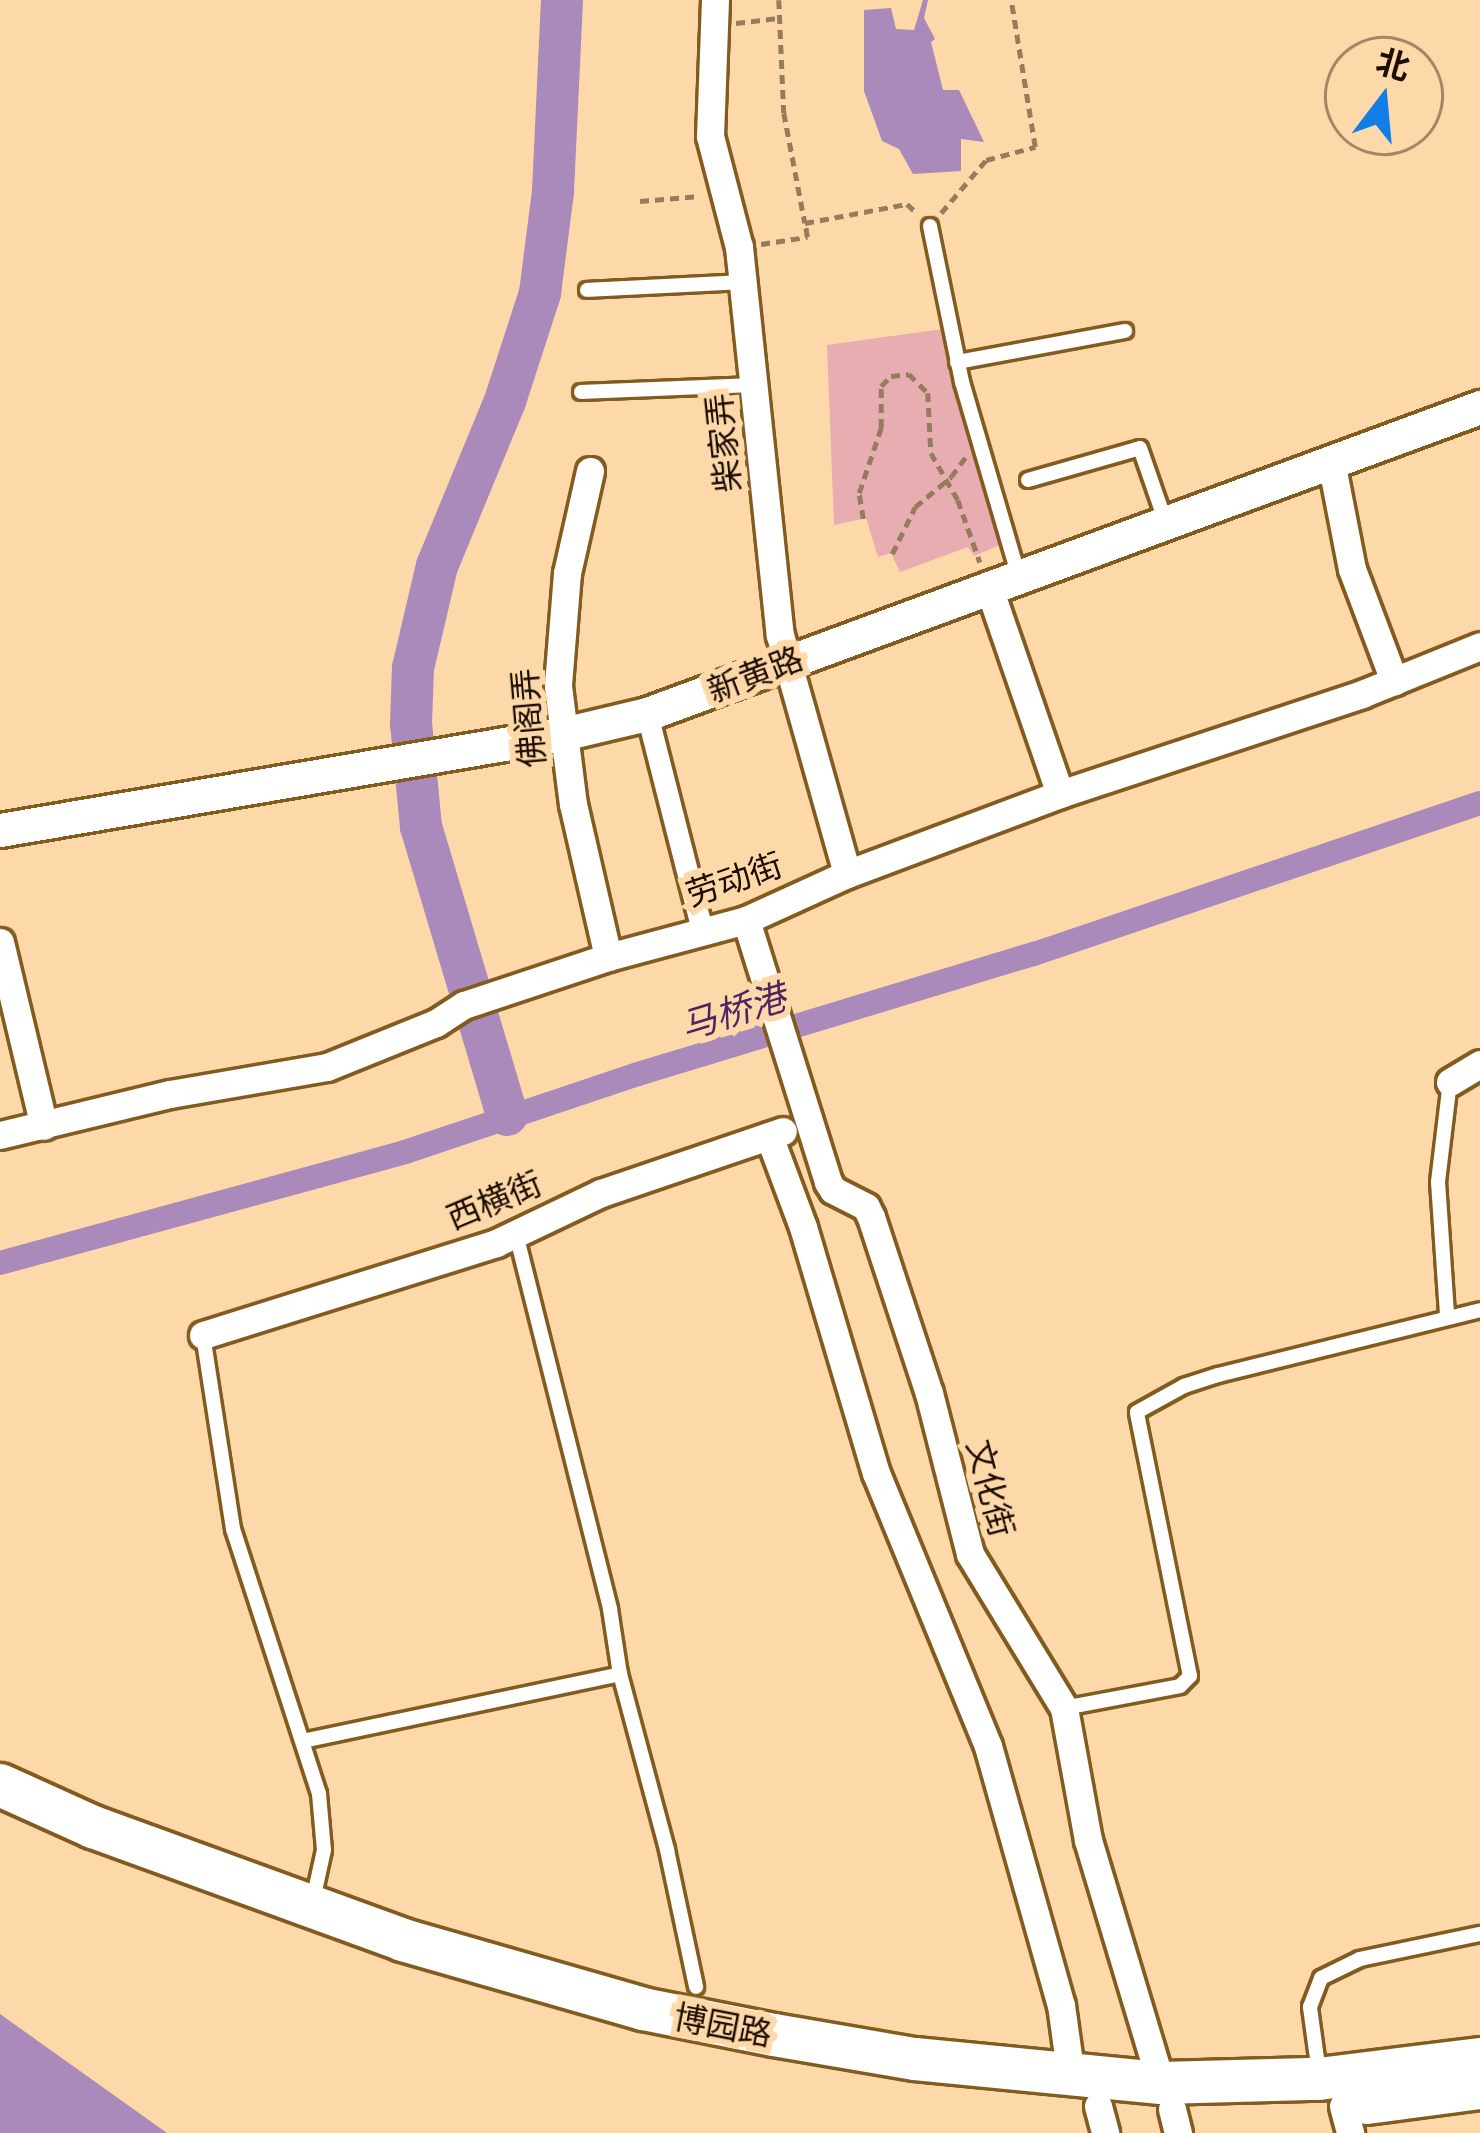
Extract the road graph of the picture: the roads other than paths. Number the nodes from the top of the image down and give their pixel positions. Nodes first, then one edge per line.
1 (714, 13) edge
2 (930, 226) road end
3 (743, 282) junction
4 (587, 290) dead end
5 (1124, 331) dead end
6 (957, 362) junction
7 (753, 385) junction
8 (581, 392) dead end
9 (1480, 407) edge
10 (1331, 461) junction
11 (590, 471) dead end
12 (1028, 480) dead end
13 (1166, 520) junction
14 (1003, 579) junction
15 (1480, 646) edge
16 (786, 662) junction
17 (1394, 682) junction
18 (647, 714) junction
19 (562, 734) junction
20 (1060, 794) junction
21 (0, 830) edge
22 (847, 874) junction
23 (746, 920) junction
24 (702, 929) junction
25 (0, 942) edge
26 (608, 957) junction
27 (1480, 1064) edge
28 (1450, 1082) joint
29 (809, 1121) junction
30 (44, 1126) junction
31 (0, 1135) edge
32 (769, 1136) junction
33 (516, 1234) junction
34 (1480, 1310) edge
35 (1447, 1314) junction
36 (203, 1335) joint
37 (620, 1674) junction
38 (1064, 1708) junction
39 (303, 1742) junction
40 (0, 1785) edge
41 (0, 1814) edge
42 (311, 1907) junction
43 (1480, 1934) edge
44 (696, 1987) dead end
45 (1480, 2059) edge
46 (1480, 2088) edge
47 (1091, 2106) edge
48 (1337, 2106) edge
49 (1170, 2108) edge

1 - 3 street, 柴家弄
2 - 6 lane
3 - 4 lane
3 - 7 street, 柴家弄
5 - 6 lane
6 - 14 lane
7 - 8 lane
7 - 16 street, 柴家弄
9 - 10 street, 新黄路
10 - 13 street, 新黄路
10 - 17 street
11 - 19 street, 佛阁弄
12 - 13 lane
13 - 14 street, 新黄路
14 - 16 street, 新黄路
14 - 20 street
15 - 17 street, 劳动街
16 - 18 street, 新黄路
16 - 22 street, 柴家弄
17 - 20 street, 劳动街
18 - 19 street, 新黄路
18 - 24 street
19 - 21 street, 新黄路
19 - 26 street, 佛阁弄
20 - 22 street, 劳动街
22 - 23 street, 劳动街
23 - 24 street, 劳动街
23 - 29 street, 文化街
24 - 26 street, 劳动街
25 - 30 street
26 - 30 street, 劳动街
27 - 28 street
28 - 35 lane
29 - 32 street, 西横街
29 - 38 street, 文化街
30 - 31 street, 劳动街
32 - 33 street, 西横街
32 - 47 street
33 - 36 street, 西横街
33 - 37 lane
34 - 35 lane
35 - 38 lane
36 - 39 lane
37 - 39 lane
37 - 44 lane
38 - 49 street, 文化街
39 - 42 lane
40 - 42 main road, 博园路
41 - 47 main road, 博园路
42 - 47 main road, 博园路
43 - 48 lane
45 - 48 main road, 博园路
46 - 48 main road, 博园路
47 - 49 main road, 博园路
48 - 49 main road, 博园路

